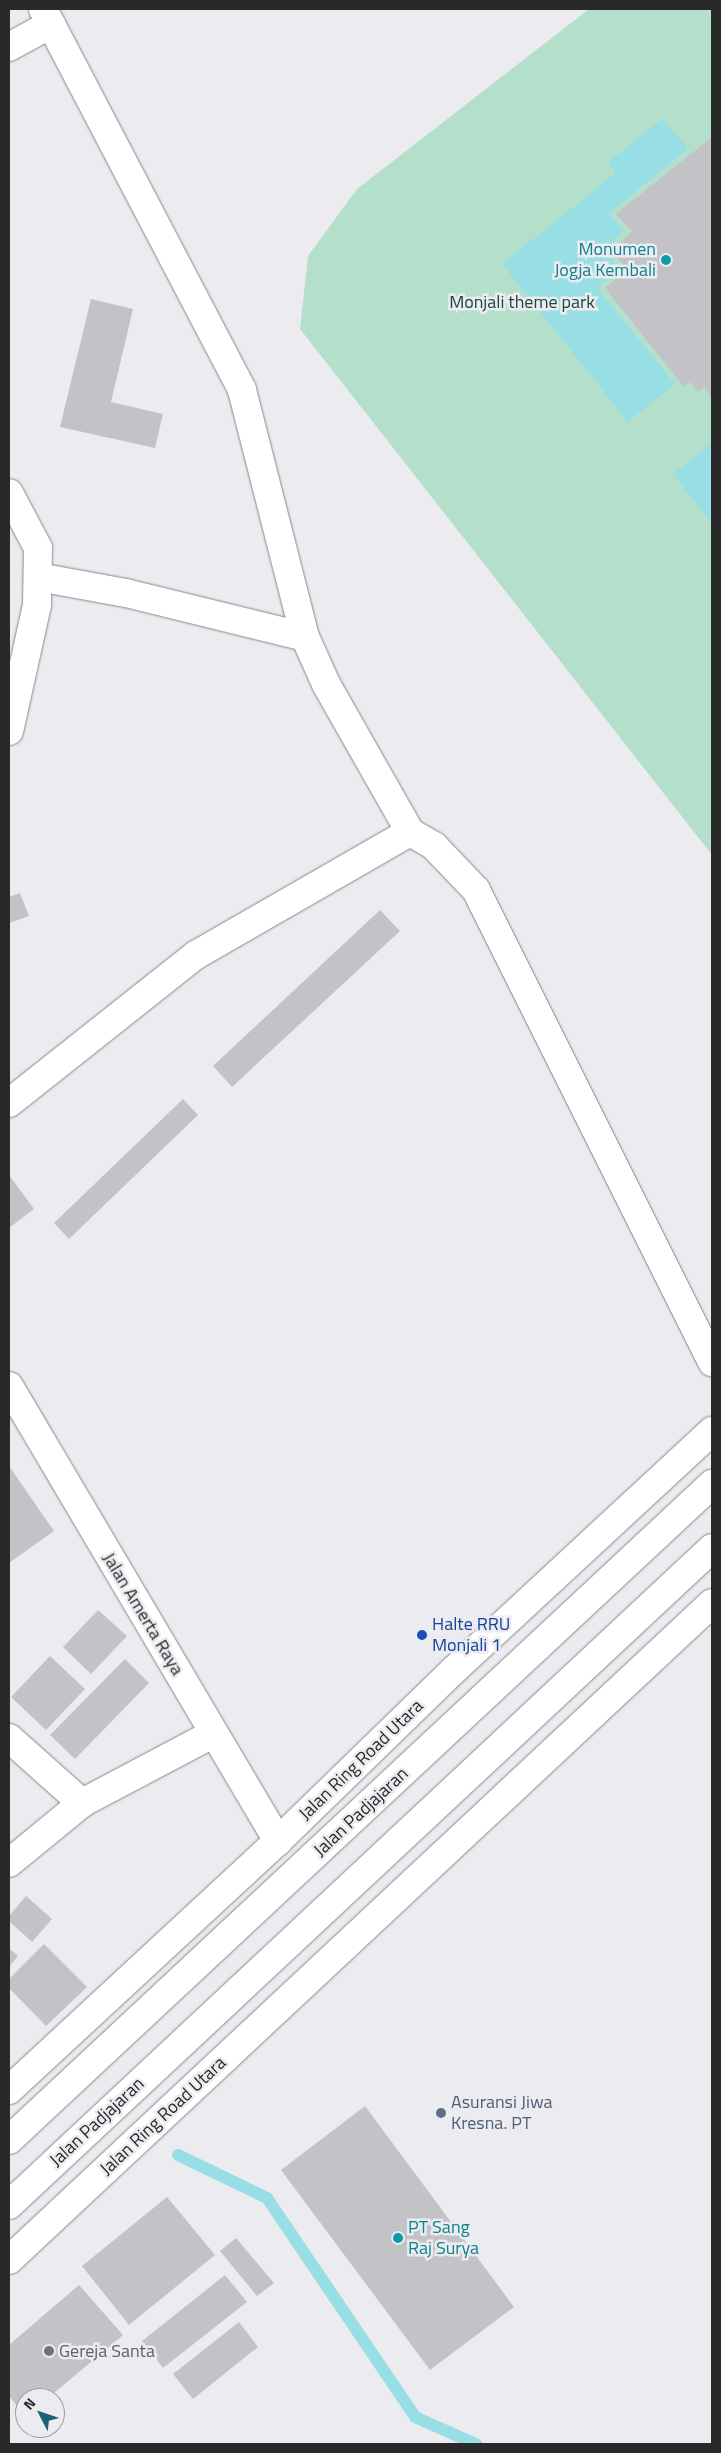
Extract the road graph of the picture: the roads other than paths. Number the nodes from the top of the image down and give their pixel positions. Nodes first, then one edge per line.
1 (47, 17) edge
2 (9, 47) edge
3 (9, 493) edge
4 (38, 577) junction
5 (305, 637) junction
6 (9, 731) edge
7 (410, 832) junction
8 (9, 1103) edge
9 (712, 1362) edge
10 (9, 1386) edge
11 (712, 1431) edge
12 (712, 1484) edge
13 (712, 1548) edge
14 (712, 1603) edge
15 (214, 1733) junction
16 (9, 1738) edge
17 (82, 1803) junction
18 (278, 1841) junction
19 (9, 1863) edge
20 (9, 2090) edge
21 (9, 2140) edge
22 (9, 2205) edge
23 (9, 2260) edge

1 - 2 main road
1 - 5 main road
3 - 4 main road
4 - 5 main road
4 - 6 main road
5 - 7 main road
7 - 8 main road
7 - 9 main road
10 - 15 main road, Jalan Amerta Raya
11 - 18 main road, Jalan Ring Road Utara
12 - 21 main road, Jalan Padjajaran
13 - 22 main road, Jalan Padjajaran
14 - 23 main road, Jalan Ring Road Utara
15 - 17 main road
15 - 18 main road, Jalan Amerta Raya
16 - 17 main road
17 - 19 main road
18 - 20 main road, Jalan Ring Road Utara

